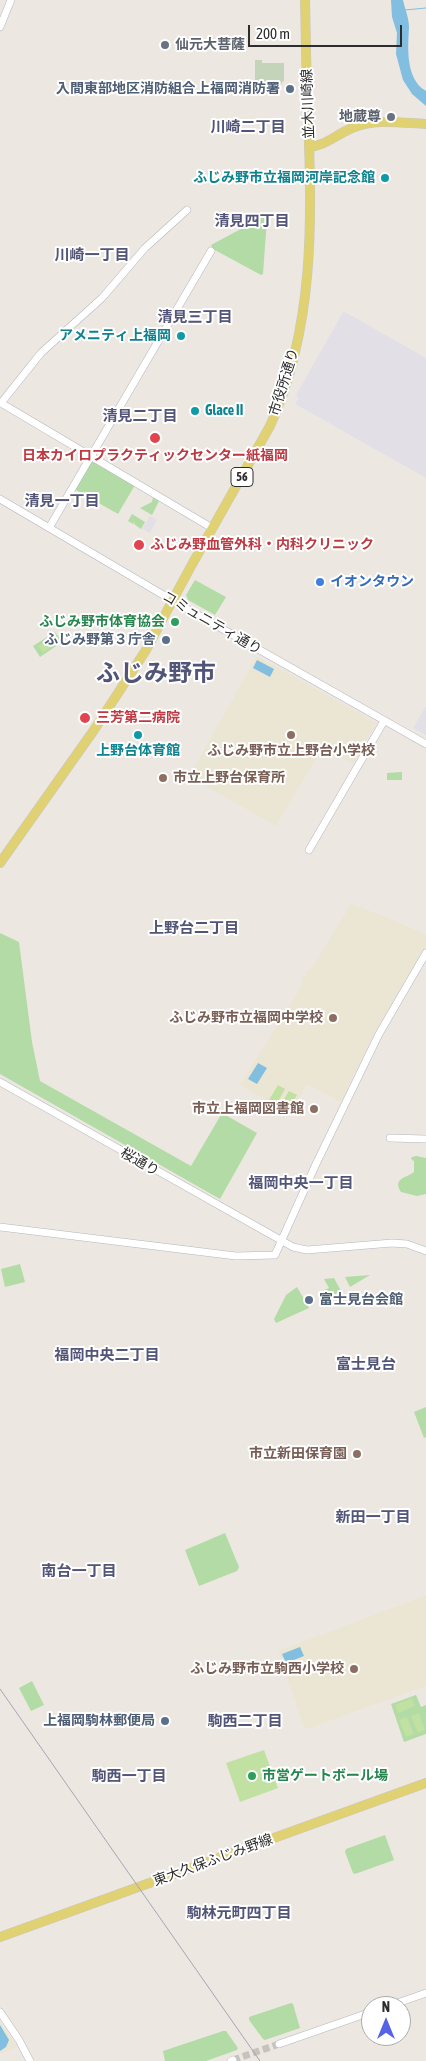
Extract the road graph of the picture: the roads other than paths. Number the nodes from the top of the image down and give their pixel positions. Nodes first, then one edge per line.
1 (11, 0) edge
2 (305, 0) edge
3 (0, 27) edge
4 (426, 124) edge
5 (309, 148) junction
6 (187, 210) dead end
7 (211, 251) dead end
8 (89, 456) junction
9 (0, 499) edge
10 (49, 528) junction
11 (212, 528) junction
12 (173, 600) junction
13 (384, 720) junction
14 (426, 744) edge
15 (309, 850) dead end
16 (0, 863) edge
17 (426, 953) edge
18 (0, 1082) edge
19 (390, 1138) dead end
20 (426, 1139) edge
21 (0, 1227) edge
22 (281, 1242) junction
23 (426, 1251) edge
24 (426, 1783) edge
25 (0, 1937) edge
26 (426, 1994) edge
27 (411, 1999) edge
28 (0, 2012) edge
29 (361, 2015) edge
30 (279, 2044) tunnel mouth
31 (30, 2061) edge

1 - 3 street
2 - 5 main road, 並木川崎線
4 - 5 main road
5 - 11 main road, 市役所通り / 56
6 - 8 street
7 - 8 street
8 - 10 street
8 - 11 street
9 - 10 street, コミュニティ通り
10 - 12 street, コミュニティ通り
11 - 12 main road, 市役所通り / 56
12 - 13 street, コミュニティ通り
12 - 16 main road, 市役所通り / 56
13 - 14 street, コミュニティ通り
13 - 15 street
17 - 22 street
18 - 22 street, 桜通り
19 - 20 street
21 - 22 street
22 - 23 street, 桜通り
24 - 25 main road, 東大久保ふじみ野線
26 - 27 street
28 - 31 street
29 - 30 street

